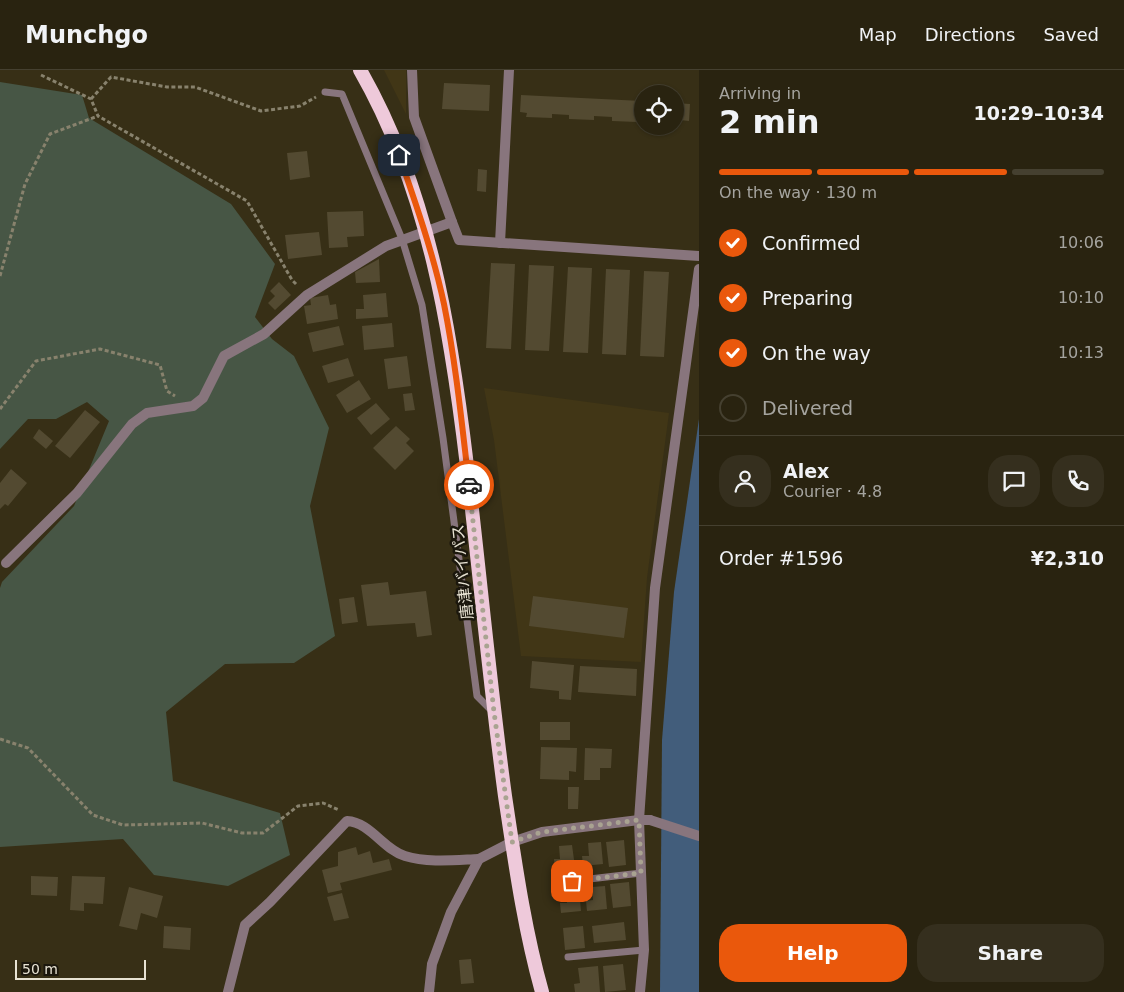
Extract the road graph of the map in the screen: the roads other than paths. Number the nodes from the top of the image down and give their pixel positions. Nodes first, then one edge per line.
1 (360, 70) edge
2 (412, 70) edge
3 (509, 70) edge
4 (325, 92) road end
5 (452, 222) junction
6 (425, 230) junction
7 (402, 240) junction
8 (500, 243) junction
9 (699, 256) edge
10 (699, 269) edge
11 (6, 563) dead end
12 (494, 712) junction
13 (639, 820) junction
14 (699, 836) edge
15 (512, 842) junction
16 (478, 859) junction
17 (641, 873) junction
18 (555, 883) dead end
19 (644, 950) junction
20 (568, 957) dead end
21 (228, 992) edge
22 (429, 992) edge
23 (542, 992) edge
24 (640, 992) edge

1 - 6 highway, 唐津バイパス
2 - 5 street
3 - 8 street
4 - 7 lane
5 - 6 street
5 - 8 street
6 - 7 street
6 - 12 highway, 唐津バイパス
7 - 11 street
7 - 12 lane
8 - 9 street
10 - 13 street
12 - 15 highway, 唐津バイパス
13 - 14 street
13 - 15 street
13 - 17 street
15 - 16 street
15 - 23 highway, 唐津バイパス
16 - 21 street
16 - 22 street
17 - 18 lane
17 - 19 street
19 - 20 lane
19 - 24 street

